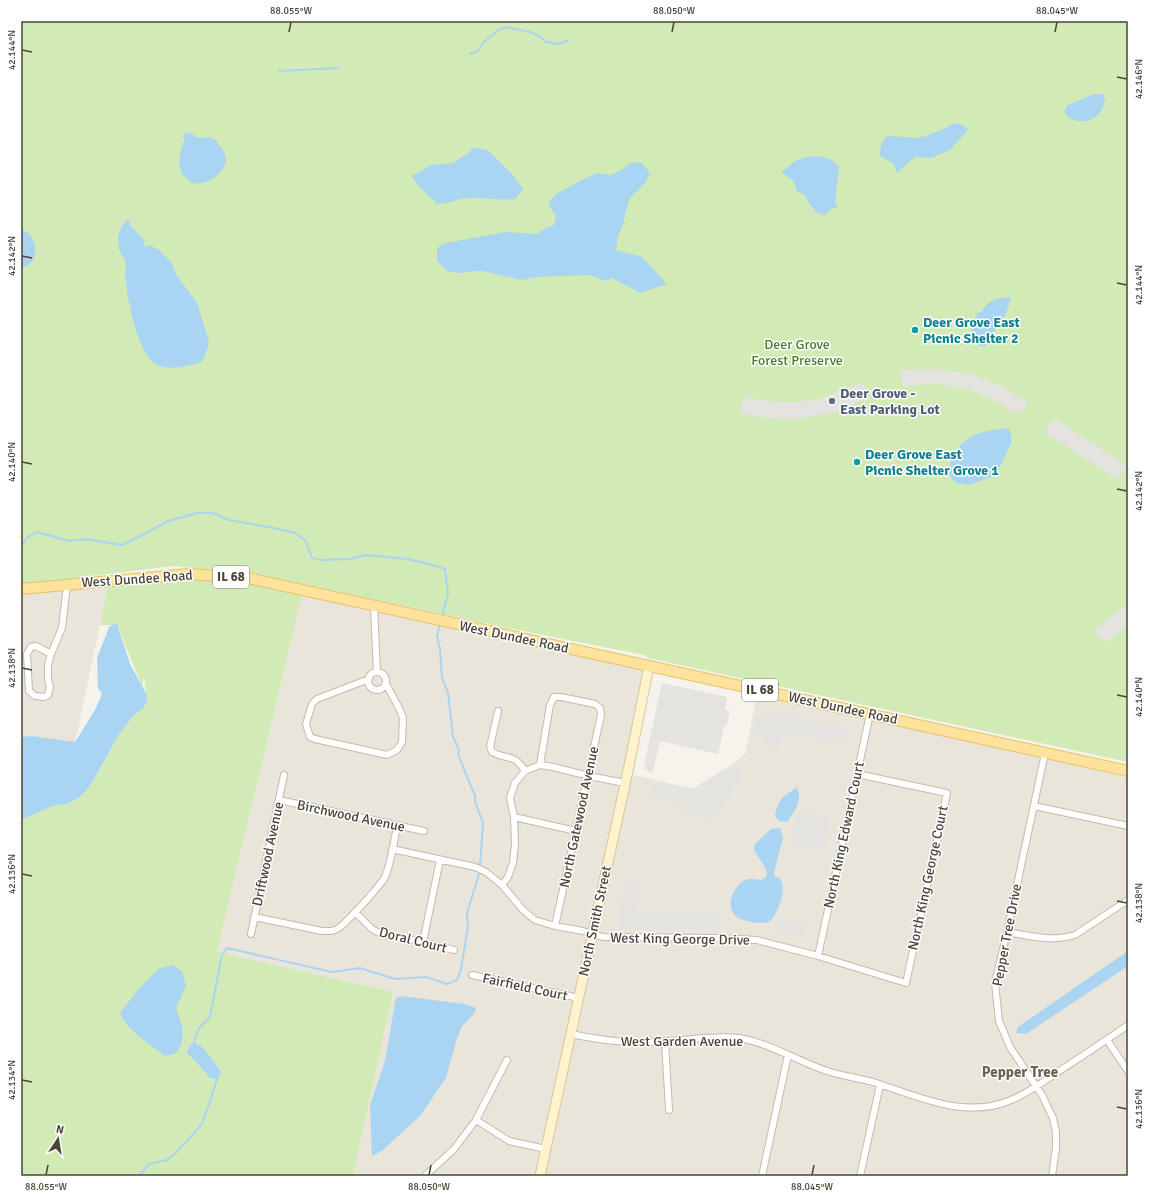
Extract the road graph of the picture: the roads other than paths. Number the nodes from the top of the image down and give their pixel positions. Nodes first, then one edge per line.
1 (67, 585) junction
2 (21, 589) edge
3 (374, 606) junction
4 (51, 654) junction
5 (649, 666) junction
6 (378, 672) junction
7 (369, 679) junction
8 (386, 684) junction
9 (498, 711) dead end
10 (870, 714) junction
11 (1045, 753) junction
12 (540, 765) junction
13 (525, 771) junction
14 (1128, 771) edge
15 (857, 774) junction
16 (284, 775) dead end
17 (588, 776) junction
18 (625, 784) junction
19 (279, 800) junction
20 (1034, 806) junction
21 (514, 817) junction
22 (397, 826) junction
23 (1128, 826) edge
24 (424, 831) dead end
25 (576, 831) junction
26 (392, 849) junction
27 (440, 860) junction
28 (502, 884) junction
29 (1128, 900) edge
30 (355, 912) junction
31 (254, 917) junction
32 (556, 926) junction
33 (1007, 932) junction
34 (251, 934) dead end
35 (593, 934) junction
36 (422, 942) junction
37 (454, 950) dead end
38 (818, 956) junction
39 (472, 976) dead end
40 (906, 983) joint
41 (579, 998) junction
42 (1128, 1025) edge
43 (571, 1034) junction
44 (1107, 1040) junction
45 (665, 1042) junction
46 (788, 1054) junction
47 (507, 1060) dead end
48 (1128, 1071) edge
49 (880, 1085) junction
50 (1036, 1086) junction
51 (669, 1110) dead end
52 (476, 1120) junction
53 (546, 1149) junction
54 (425, 1176) edge
55 (540, 1176) edge
56 (762, 1176) edge
57 (860, 1176) edge
58 (1052, 1176) edge

1 - 2 main road, West Dundee Road / IL 68
1 - 3 main road, West Dundee Road / IL 68
1 - 4 street
3 - 5 main road, West Dundee Road / IL 68
3 - 6 street
4 - 4 street
5 - 10 main road, West Dundee Road / IL 68
5 - 18 street, North Smith Street
6 - 7 street
6 - 8 street
7 - 8 street
7 - 8 street
9 - 13 street
10 - 11 main road, West Dundee Road / IL 68
10 - 15 street, North King Edward Court
11 - 14 main road, IL 68
11 - 20 street, Pepper Tree Drive
12 - 13 street
12 - 17 street
12 - 17 street, North Gatewood Avenue
13 - 21 street
15 - 38 street, North King Edward Court
15 - 40 street, North King George Court
16 - 19 street, Driftwood Avenue
17 - 18 street
17 - 25 street, North Gatewood Avenue
18 - 35 street, North Smith Street
19 - 22 street, Birchwood Avenue
19 - 31 street, Driftwood Avenue
20 - 23 street
20 - 33 street, Pepper Tree Drive
21 - 25 street
21 - 28 street
22 - 24 street, Birchwood Avenue
22 - 26 street
25 - 32 street, North Gatewood Avenue
26 - 27 street, West King George Drive
26 - 30 street
27 - 28 street, West King George Drive
27 - 36 street
28 - 32 street, West King George Drive
29 - 33 street
30 - 31 street
30 - 36 street, Doral Court
31 - 34 street, Driftwood Avenue
32 - 35 street, West King George Drive
33 - 50 street, Pepper Tree Drive
35 - 38 street, West King George Drive
35 - 41 street, North Smith Street
36 - 37 street, Doral Court
38 - 40 street, West King George Drive
39 - 41 street, Fairfield Court
41 - 43 street, North Smith Street
42 - 44 street, West Garden Avenue
43 - 45 street, West Garden Avenue
43 - 53 street, North Smith Street
44 - 48 street
44 - 50 street, West Garden Avenue
45 - 46 street, West Garden Avenue
45 - 51 street
46 - 49 street, West Garden Avenue
46 - 56 street
47 - 52 street
49 - 50 street, West Garden Avenue
49 - 57 street
50 - 58 street, Pepper Tree Drive
52 - 53 street
52 - 54 street
53 - 55 street, North Smith Street

